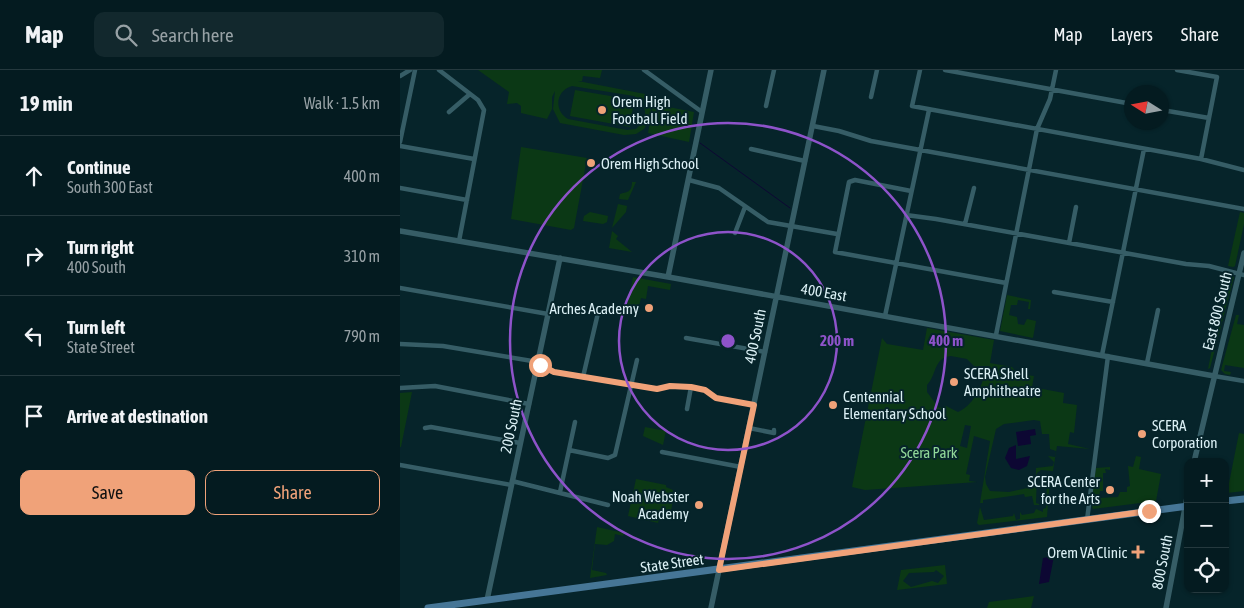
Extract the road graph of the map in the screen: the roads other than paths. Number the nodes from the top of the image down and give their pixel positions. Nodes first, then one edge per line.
1 (410, 70) edge
2 (415, 70) edge
3 (439, 70) edge
4 (644, 70) edge
5 (711, 70) edge
6 (774, 70) edge
7 (824, 70) edge
8 (877, 70) edge
9 (920, 70) edge
10 (945, 70) edge
11 (1056, 70) edge
12 (1177, 70) edge
13 (400, 76) edge
14 (1052, 90) junction
15 (470, 94) junction
16 (871, 97) dead end
17 (1124, 103) edge
18 (766, 106) dead end
19 (929, 110) junction
20 (1169, 111) edge
21 (449, 112) dead end
22 (702, 112) junction
23 (1209, 118) junction
24 (813, 126) junction
25 (1037, 129) junction
26 (400, 142) edge
27 (400, 146) edge
28 (751, 149) dead end
29 (1144, 149) junction
30 (920, 150) junction
31 (474, 159) junction
32 (1201, 159) junction
33 (805, 161) junction
34 (1029, 170) junction
35 (1244, 170) edge
36 (689, 180) junction
37 (400, 188) edge
38 (974, 188) dead end
39 (1135, 189) junction
40 (911, 191) junction
41 (467, 200) junction
42 (745, 207) junction
43 (1076, 207) dead end
44 (1244, 209) edge
45 (906, 215) junction
46 (965, 224) junction
47 (792, 226) junction
48 (400, 231) edge
49 (735, 232) dead end
50 (1016, 233) junction
51 (837, 234) junction
52 (459, 241) junction
53 (1070, 243) junction
54 (1122, 253) junction
55 (1244, 253) edge
56 (560, 258) junction
57 (897, 263) junction
58 (1242, 275) edge
59 (668, 277) junction
60 (1006, 283) junction
61 (400, 288) edge
62 (1054, 292) dead end
63 (777, 296) junction
64 (1113, 302) junction
65 (1158, 310) dead end
66 (598, 313) dead end
67 (548, 314) junction
68 (886, 316) junction
69 (996, 336) junction
70 (686, 338) dead end
71 (400, 344) edge
72 (765, 352) junction
73 (1105, 355) junction
74 (637, 360) dead end
75 (538, 362) junction
76 (1147, 363) junction
77 (1214, 376) junction
78 (584, 377) junction
79 (1244, 381) edge
80 (631, 385) junction
81 (691, 387) junction
82 (400, 388) edge
83 (529, 404) junction
84 (754, 405) junction
85 (687, 409) dead end
86 (575, 422) dead end
87 (425, 428) dead end
88 (749, 428) junction
89 (774, 430) dead end
90 (520, 443) junction
91 (569, 450) junction
92 (662, 452) dead end
93 (1195, 458) edge
94 (400, 465) edge
95 (741, 467) junction
96 (512, 483) junction
97 (560, 492) junction
98 (1244, 498) edge
99 (1229, 500) edge
100 (608, 504) dead end
101 (1184, 506) edge
102 (1184, 516) edge
103 (1087, 520) junction
104 (719, 570) junction
105 (487, 600) junction
106 (428, 608) edge
107 (711, 608) edge
108 (1166, 608) edge

1 - 13 street
2 - 26 street
3 - 15 street
4 - 22 street
5 - 22 street
6 - 18 street
7 - 24 street, 400 South
8 - 16 street
9 - 19 street
10 - 14 street
11 - 14 street
12 - 23 street
14 - 17 street
14 - 25 street
15 - 21 street
15 - 31 street
19 - 25 street
19 - 30 street
20 - 23 street
22 - 36 street
23 - 32 street
24 - 30 street
24 - 33 street, 400 South
25 - 29 street
25 - 34 street
27 - 31 street
28 - 33 street
29 - 32 street
29 - 39 street
30 - 34 street
30 - 40 street
31 - 41 street
32 - 35 street
33 - 47 street, 400 South
34 - 39 street
34 - 50 street
36 - 42 street
36 - 59 street
37 - 41 street
38 - 46 street
39 - 44 street
39 - 54 street
40 - 45 street
40 - 51 street
41 - 52 street
42 - 47 street
42 - 49 street
43 - 53 street
45 - 46 street
45 - 57 street
46 - 50 street
47 - 51 street
47 - 63 street, 400 South
48 - 52 street, 400 East
50 - 53 street
50 - 60 street
51 - 57 street
52 - 56 street, 400 East
53 - 54 street
54 - 58 street
54 - 64 street
55 - 58 street, East 800 South
56 - 59 street, 400 East
56 - 67 street, 200 South
57 - 60 street
57 - 68 street
58 - 77 street, East 800 South
59 - 63 street, 400 East
60 - 69 street
61 - 67 street
62 - 64 street
63 - 68 street, 400 East
63 - 72 street, 400 South
64 - 73 street
65 - 76 street
66 - 78 street
67 - 75 street, 200 South
68 - 69 street, 400 East
69 - 73 street, 400 East
70 - 72 street
71 - 75 street
72 - 84 street, 400 South
73 - 76 street, 400 East
73 - 103 street
74 - 80 street
75 - 78 street
75 - 83 street, 200 South
76 - 77 street, 400 East
77 - 79 street, 400 East
77 - 93 street
78 - 80 street
80 - 81 street
80 - 91 street
81 - 84 street
81 - 85 street
82 - 83 street
83 - 90 street, 200 South
84 - 88 street, 400 South
86 - 91 street
87 - 90 street
88 - 89 street
88 - 95 street, 400 South
90 - 96 street, 200 South
91 - 97 street
92 - 95 street
94 - 96 street
95 - 104 street, 400 South
96 - 97 street
96 - 105 street, 200 South
97 - 100 street
98 - 99 main road
101 - 103 main road, State Street
102 - 108 street, 800 South
103 - 104 main road, State Street
104 - 105 main road, State Street
104 - 107 street, 400 South
105 - 106 main road, State Street

